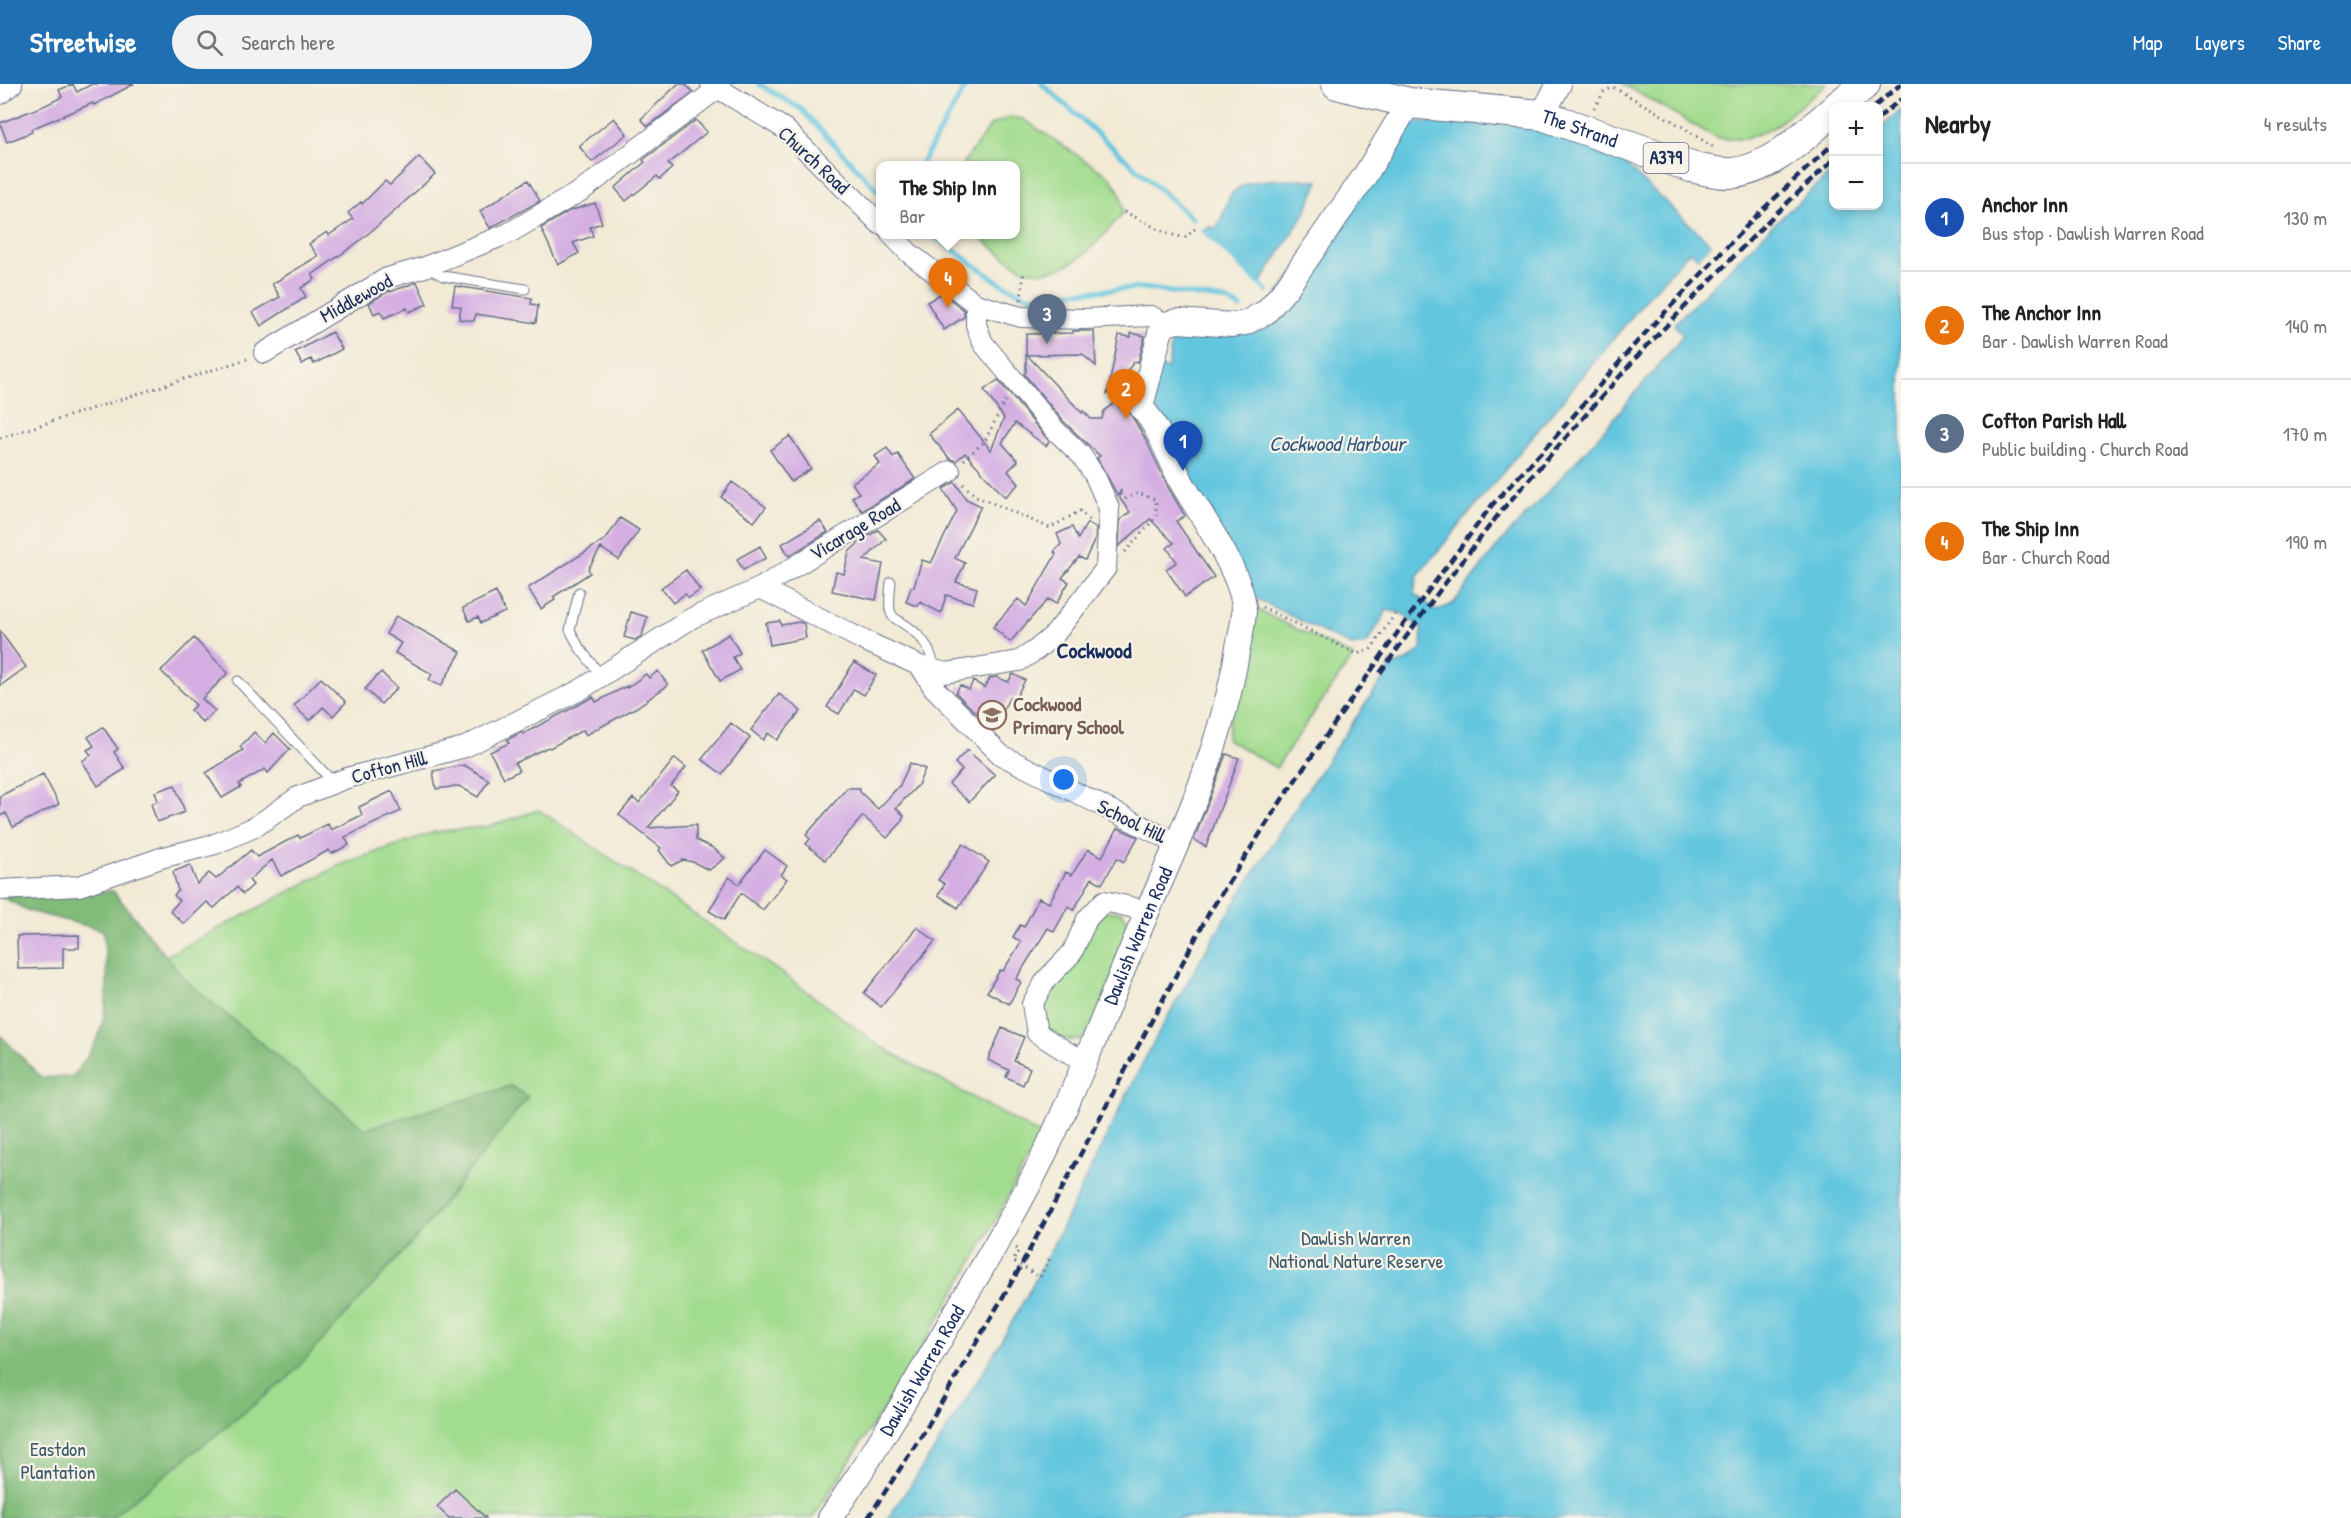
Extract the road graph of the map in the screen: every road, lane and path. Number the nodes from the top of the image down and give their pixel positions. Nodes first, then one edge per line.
1 (12, 84) edge
2 (1337, 84) edge
3 (1559, 84) edge
4 (1865, 84) edge
5 (714, 87) edge
6 (0, 94) edge
7 (1843, 102) edge
8 (1409, 103) junction
9 (1829, 113) edge
10 (1542, 115) junction
11 (1583, 128) junction
12 (1714, 148) dead end
13 (1124, 212) dead end
14 (876, 220) edge
15 (1198, 226) dead end
16 (896, 239) edge
17 (425, 267) junction
18 (1024, 270) dead end
19 (525, 289) dead end
20 (1020, 302) dead end
21 (976, 304) junction
22 (1165, 324) junction
23 (264, 353) joint
24 (1014, 382) junction
25 (0, 438) edge
26 (950, 471) junction
27 (1124, 501) dead end
28 (1110, 518) junction
29 (1124, 554) dead end
30 (891, 582) dead end
31 (760, 588) junction
32 (579, 592) dead end
33 (1242, 597) junction
34 (1395, 614) dead end
35 (928, 668) junction
36 (602, 676) junction
37 (238, 681) dead end
38 (334, 783) junction
39 (1178, 843) junction
40 (0, 890) edge
41 (1148, 911) junction
42 (1087, 1061) junction
43 (1019, 1250) dead end
44 (1050, 1258) dead end
45 (830, 1518) edge

1 - 6 street
2 - 8 main road, A379
3 - 10 street
4 - 7 main road
5 - 14 street, Church Road
5 - 17 street, Middlewood
8 - 10 main road, The Strand / A379
8 - 22 street
9 - 11 main road, The Strand / A379
10 - 11 main road, The Strand / A379
11 - 12 path
13 - 15 path
16 - 21 street
17 - 19 lane
17 - 23 street, Middlewood
18 - 20 path
21 - 22 street
21 - 24 street
22 - 33 street, Dawlish Warren Road
23 - 25 path
24 - 26 path
24 - 28 street
26 - 28 path
26 - 31 street, Vicarage Road
27 - 29 path
28 - 35 street
30 - 35 lane
31 - 35 street
31 - 36 street, Cofton Hill
32 - 36 lane
33 - 34 path
33 - 39 street, Dawlish Warren Road
35 - 39 street, School Hill
36 - 38 street, Cofton Hill
37 - 38 lane
38 - 40 street, Cofton Hill
39 - 41 street, Dawlish Warren Road
41 - 42 street, Dawlish Warren Road
41 - 42 street
42 - 45 street, Dawlish Warren Road
43 - 44 path

